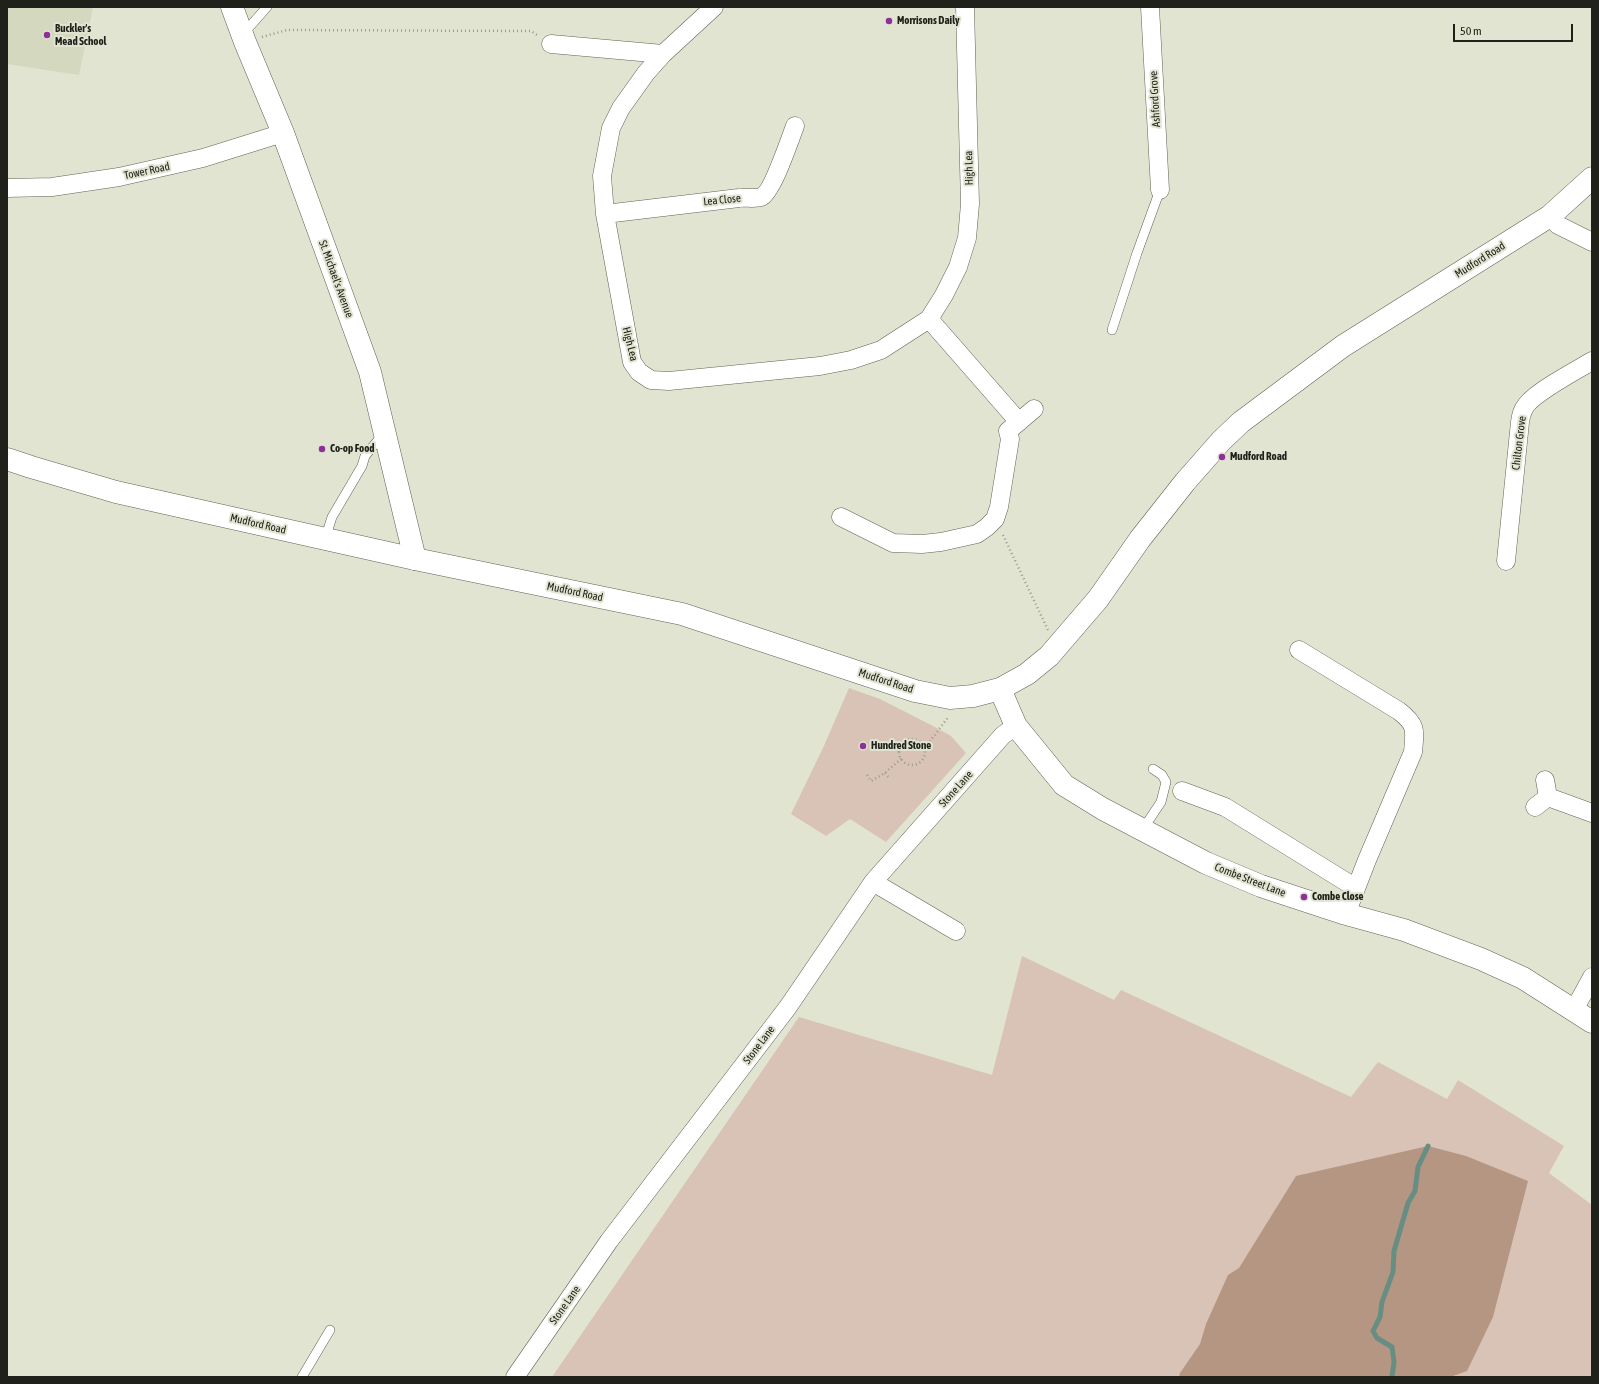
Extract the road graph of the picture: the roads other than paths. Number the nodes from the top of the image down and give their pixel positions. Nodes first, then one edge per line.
1 (232, 7) edge
2 (267, 7) edge
3 (714, 7) edge
4 (965, 7) edge
5 (1150, 7) edge
6 (244, 38) junction
7 (550, 44) road end
8 (663, 54) junction
9 (795, 126) dead end
10 (283, 133) junction
11 (1592, 178) edge
12 (7, 188) edge
13 (1160, 190) joint
14 (605, 214) junction
15 (1550, 216) junction
16 (1592, 242) edge
17 (929, 319) junction
18 (1112, 330) dead end
19 (1592, 360) edge
20 (1034, 409) dead end
21 (1019, 422) junction
22 (384, 432) junction
23 (7, 459) edge
24 (842, 517) dead end
25 (325, 539) junction
26 (415, 559) junction
27 (1506, 561) dead end
28 (1299, 650) dead end
29 (1000, 688) junction
30 (1016, 726) junction
31 (1153, 769) dead end
32 (1182, 791) dead end
33 (1542, 794) dead end
34 (1592, 813) edge
35 (1143, 829) junction
36 (873, 882) junction
37 (1356, 888) junction
38 (1346, 914) junction
39 (956, 931) dead end
40 (1592, 977) edge
41 (1574, 1010) junction
42 (1592, 1022) edge
43 (330, 1330) dead end
44 (302, 1377) edge
45 (515, 1377) edge

1 - 6 main road, St. Michael's Avenue
2 - 6 lane
3 - 8 street, High Lea
4 - 17 street, High Lea
5 - 13 street, Ashford Grove
6 - 10 main road, St. Michael's Avenue
7 - 8 street
8 - 14 street, High Lea
9 - 14 street, Lea Close
10 - 12 street, Tower Road
10 - 22 main road, St. Michael's Avenue
11 - 15 main road, Mudford Road
13 - 18 lane
14 - 17 street, High Lea
15 - 16 street
15 - 29 main road, Mudford Road
17 - 21 street
19 - 27 street, Chilton Grove
20 - 21 street
21 - 24 street
22 - 25 lane
22 - 26 main road, St. Michael's Avenue
23 - 25 main road, Mudford Road
25 - 26 main road, Mudford Road
26 - 29 main road, Mudford Road
28 - 37 street
29 - 30 main road, Combe Street Lane
30 - 35 main road, Combe Street Lane
30 - 36 street, Stone Lane
31 - 35 lane
32 - 37 street
33 - 34 street
35 - 38 main road, Combe Street Lane
36 - 39 street
36 - 45 street, Stone Lane
37 - 38 street
38 - 41 main road, Combe Street Lane
40 - 41 street
41 - 42 main road, Combe Street Lane
43 - 44 lane

